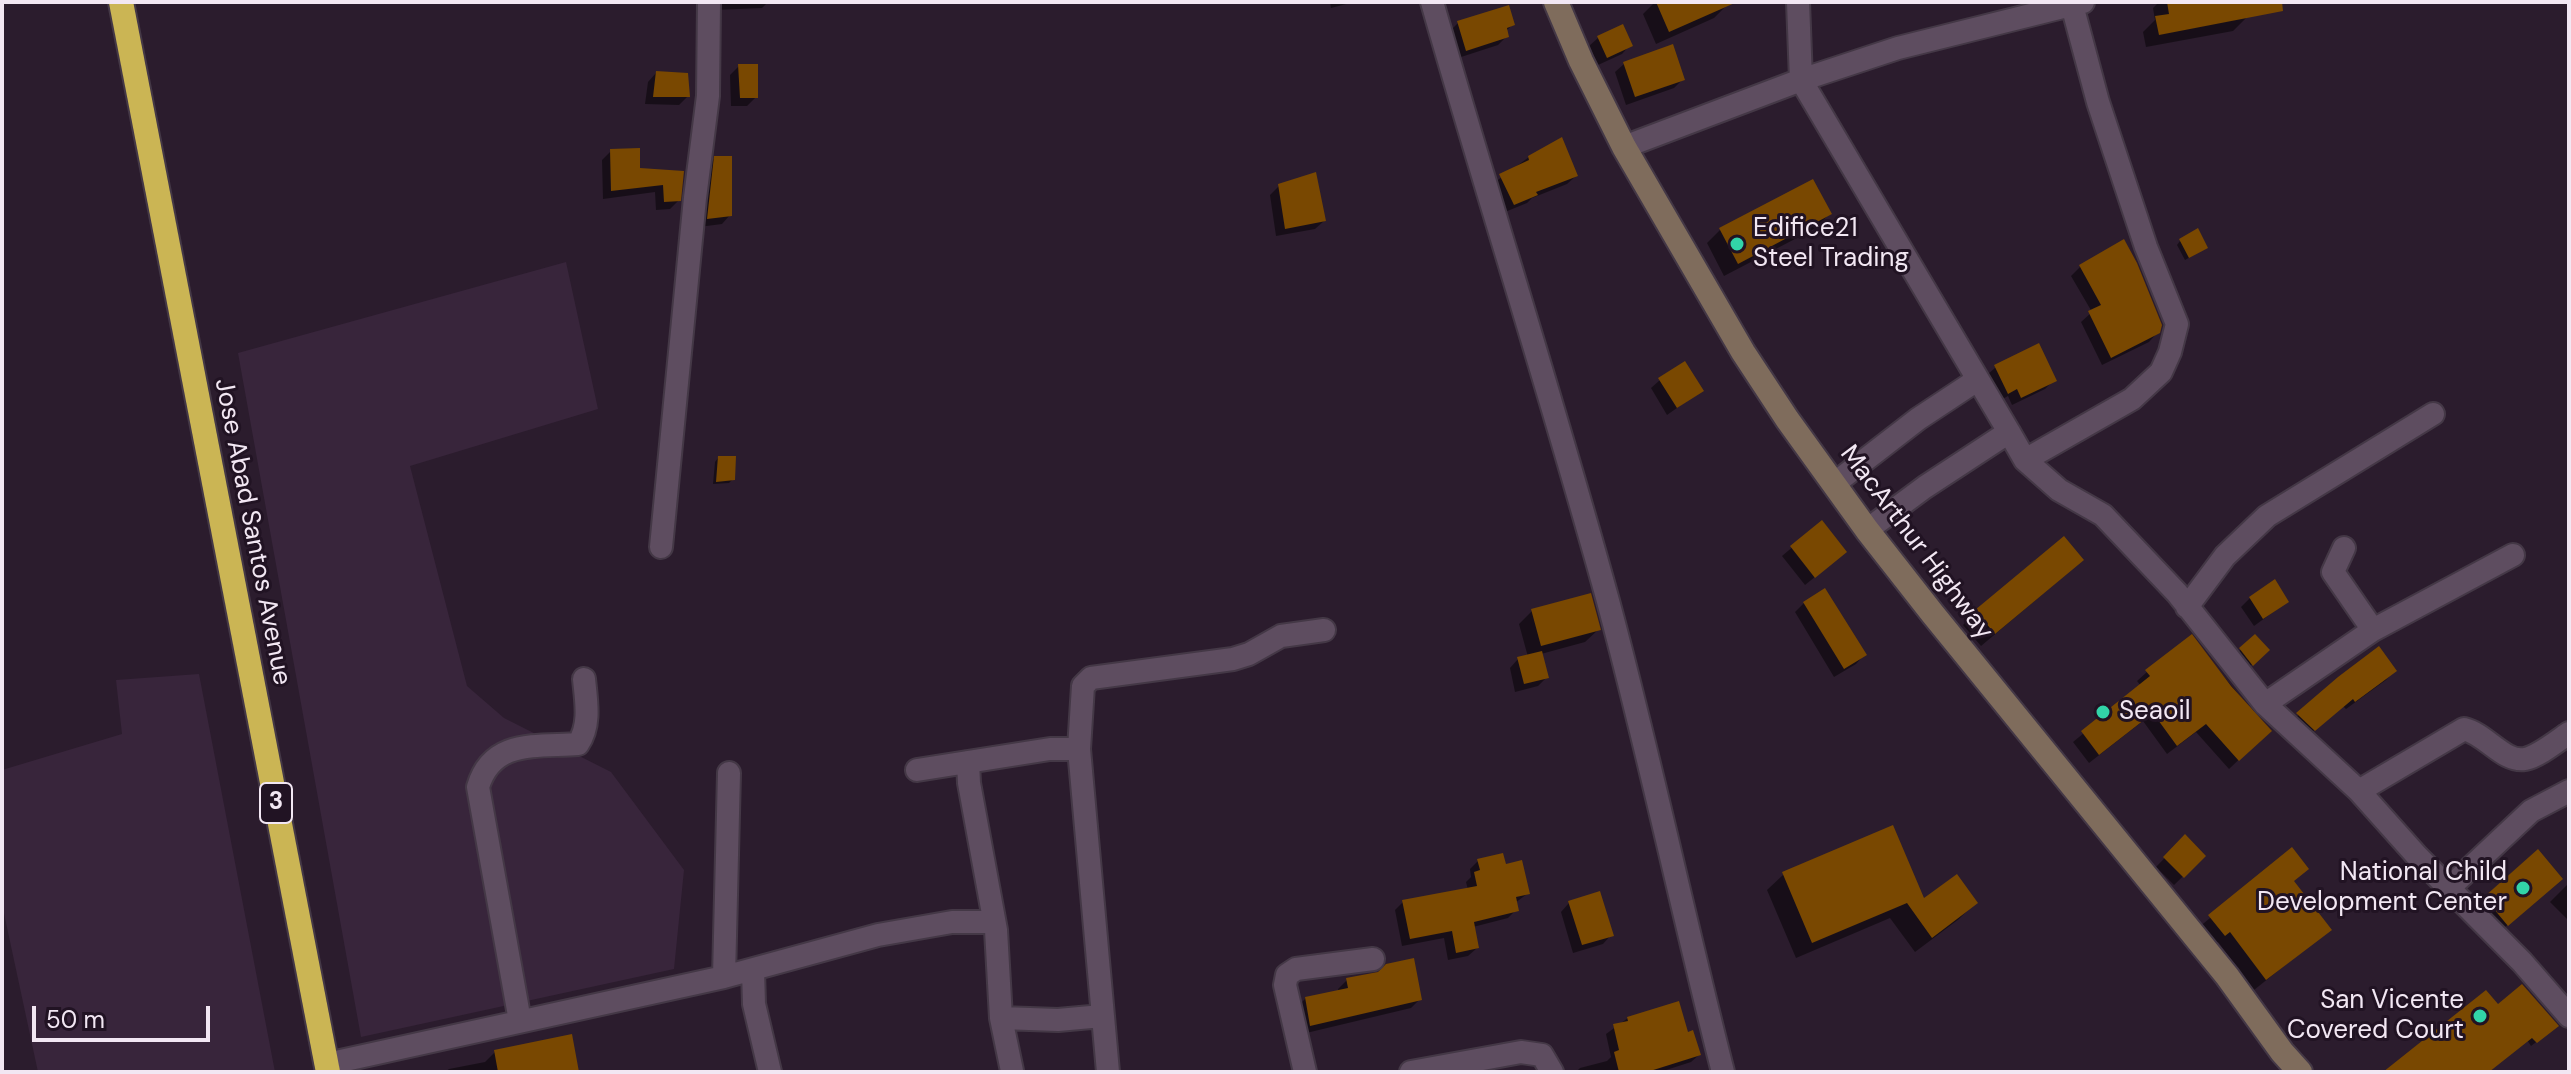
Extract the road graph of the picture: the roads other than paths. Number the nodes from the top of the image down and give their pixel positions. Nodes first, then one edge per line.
1 (121, 2) edge
2 (709, 2) edge
3 (1432, 2) edge
4 (1556, 2) edge
5 (1798, 2) edge
6 (2078, 4) edge
7 (1801, 80) junction
8 (1624, 147) junction
9 (1977, 380) junction
10 (2433, 414) dead end
11 (2009, 432) junction
12 (2025, 460) junction
13 (1834, 484) junction
14 (1867, 530) junction
15 (661, 547) dead end
16 (2344, 548) dead end
17 (2513, 555) dead end
18 (2187, 607) junction
19 (1324, 630) dead end
20 (2373, 630) junction
21 (584, 679) dead end
22 (2265, 704) junction
23 (2569, 733) edge
24 (1079, 749) junction
25 (968, 762) junction
26 (917, 770) dead end
27 (729, 773) dead end
28 (2359, 791) junction
29 (2569, 791) edge
30 (2449, 888) junction
31 (994, 922) junction
32 (1373, 959) dead end
33 (753, 970) junction
34 (724, 977) junction
35 (1102, 1016) junction
36 (2569, 1016) edge
37 (1001, 1018) junction
38 (520, 1021) junction
39 (328, 1068) edge
40 (1012, 1071) edge
41 (770, 1072) edge
42 (1108, 1072) edge
43 (1305, 1072) edge
44 (1411, 1072) edge
45 (1552, 1072) edge
46 (1723, 1072) edge
47 (2300, 1072) edge

1 - 39 highway, Jose Abad Santos Avenue / 3
2 - 15 street
3 - 46 street
4 - 8 main road, MacArthur Highway
5 - 7 street
6 - 7 street
6 - 12 street
7 - 8 street
7 - 9 street
8 - 13 main road, MacArthur Highway
9 - 11 street
9 - 13 street
10 - 18 street
11 - 12 street
11 - 14 street
12 - 18 street
13 - 14 main road, MacArthur Highway
14 - 47 main road, MacArthur Highway
16 - 20 street
17 - 20 street
18 - 22 street
19 - 24 street
20 - 22 street
21 - 38 street
22 - 28 street
23 - 28 street
24 - 25 street
24 - 35 street
25 - 26 street
25 - 31 street
27 - 34 street
28 - 30 street
29 - 30 street
30 - 36 street
31 - 33 street
31 - 37 street
32 - 43 street
33 - 34 street
33 - 41 street
34 - 38 street
35 - 37 street
35 - 42 street
37 - 40 street
38 - 39 street
44 - 45 street

